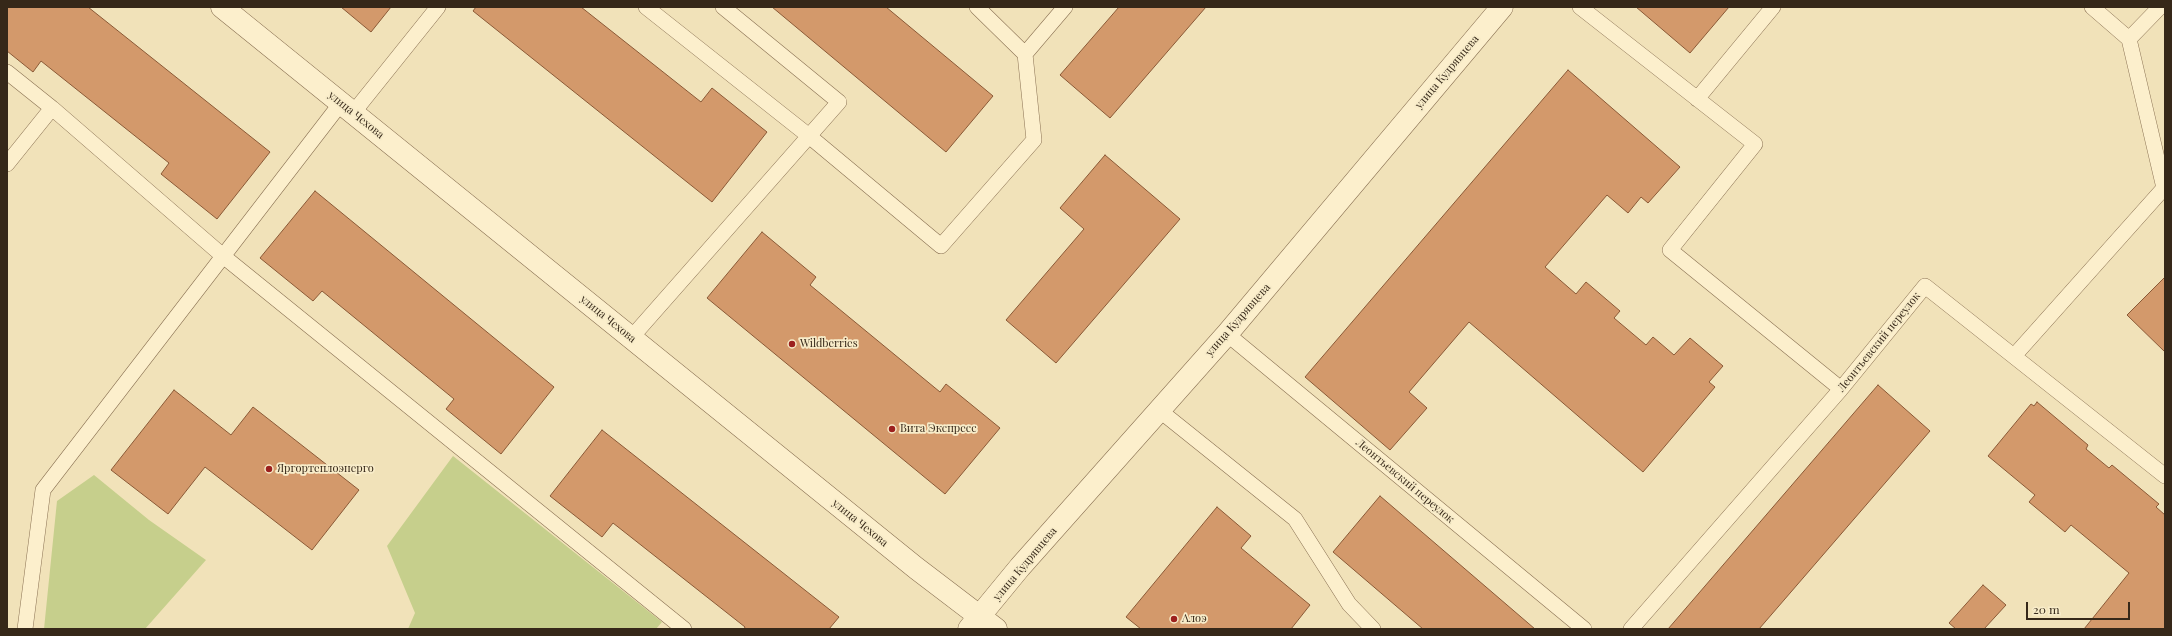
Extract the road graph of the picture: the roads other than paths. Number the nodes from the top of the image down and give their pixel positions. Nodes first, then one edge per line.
1 (222, 7) edge
2 (438, 7) edge
3 (646, 7) edge
4 (723, 7) edge
5 (977, 7) edge
6 (1065, 7) edge
7 (1502, 7) edge
8 (1580, 7) edge
9 (1773, 7) edge
10 (2092, 7) edge
11 (2160, 7) edge
12 (2129, 38) junction
13 (1025, 54) junction
14 (7, 72) edge
15 (1697, 99) junction
16 (52, 108) junction
17 (347, 108) junction
18 (809, 136) junction
19 (7, 164) edge
20 (223, 256) junction
21 (1227, 334) junction
22 (631, 338) junction
23 (2014, 356) junction
24 (1841, 389) junction
25 (1159, 410) junction
26 (2165, 476) edge
27 (982, 625) edge
28 (681, 628) edge
29 (25, 629) edge
30 (1373, 629) edge
31 (1584, 629) edge
32 (1631, 629) edge

1 - 17 street, улица Чехова
2 - 17 lane
3 - 18 lane
4 - 18 lane
5 - 13 lane
6 - 13 lane
7 - 21 street, улица Кудрявцева
8 - 15 lane
9 - 15 lane
10 - 12 lane
11 - 12 lane
12 - 23 lane
13 - 18 lane
14 - 16 lane
15 - 24 lane
16 - 19 lane
16 - 20 lane
17 - 20 lane
17 - 22 street, улица Чехова
18 - 22 lane
20 - 28 lane
20 - 29 lane
21 - 25 street, улица Кудрявцева
21 - 31 lane, Леонтьевский переулок
22 - 27 street, улица Чехова
23 - 24 lane, Леонтьевский переулок
23 - 26 lane, Леонтьевский переулок
24 - 32 lane, Леонтьевский переулок
25 - 27 street, улица Кудрявцева
25 - 30 lane

